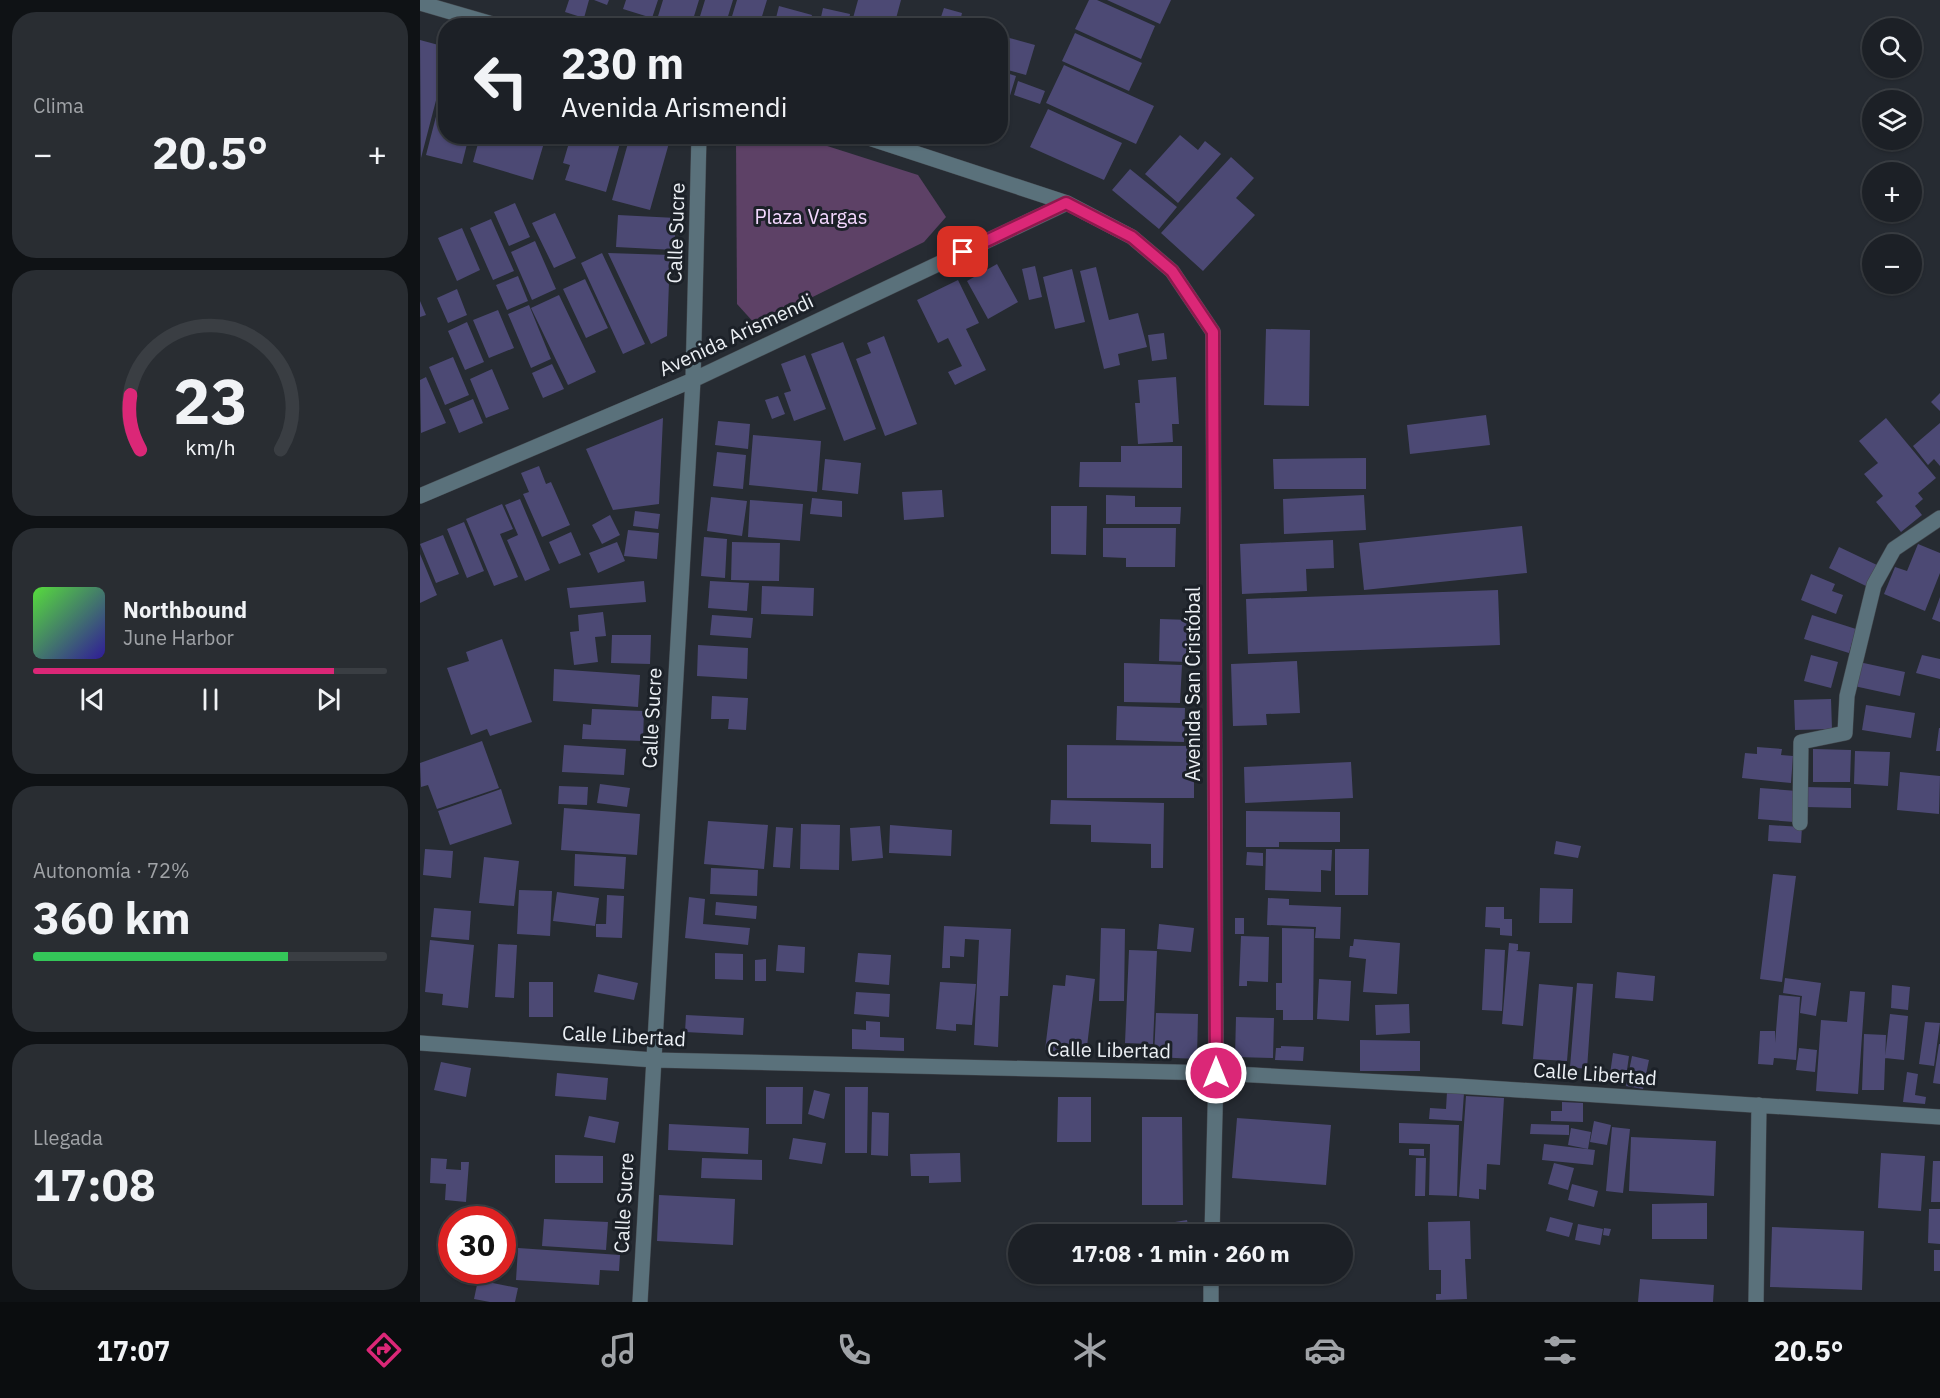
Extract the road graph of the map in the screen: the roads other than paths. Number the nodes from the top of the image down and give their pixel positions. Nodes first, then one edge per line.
1 (420, 3) edge
2 (472, 18) edge
3 (699, 144) edge
4 (887, 144) edge
5 (1066, 203) junction
6 (693, 380) junction
7 (420, 496) edge
8 (1940, 518) edge
9 (1800, 824) dead end
10 (420, 1043) edge
11 (654, 1060) junction
12 (1216, 1073) junction
13 (1759, 1105) junction
14 (1940, 1118) edge
15 (1212, 1224) edge
16 (1211, 1284) edge
17 (640, 1302) edge
18 (1211, 1302) edge
19 (1756, 1302) edge

1 - 2 street
3 - 6 street, Calle Sucre
4 - 5 street, Avenida San Cristóbal
5 - 6 street, Avenida Arismendi
5 - 12 street, Avenida San Cristóbal
6 - 7 street, Avenida Arismendi
6 - 11 street, Calle Sucre
8 - 9 street
10 - 11 street, Calle Libertad
11 - 12 street, Calle Libertad
11 - 17 street, Calle Sucre
12 - 13 street, Calle Libertad
12 - 15 street, Avenida San Cristóbal
13 - 14 street, Calle Libertad
13 - 19 street
16 - 18 street

